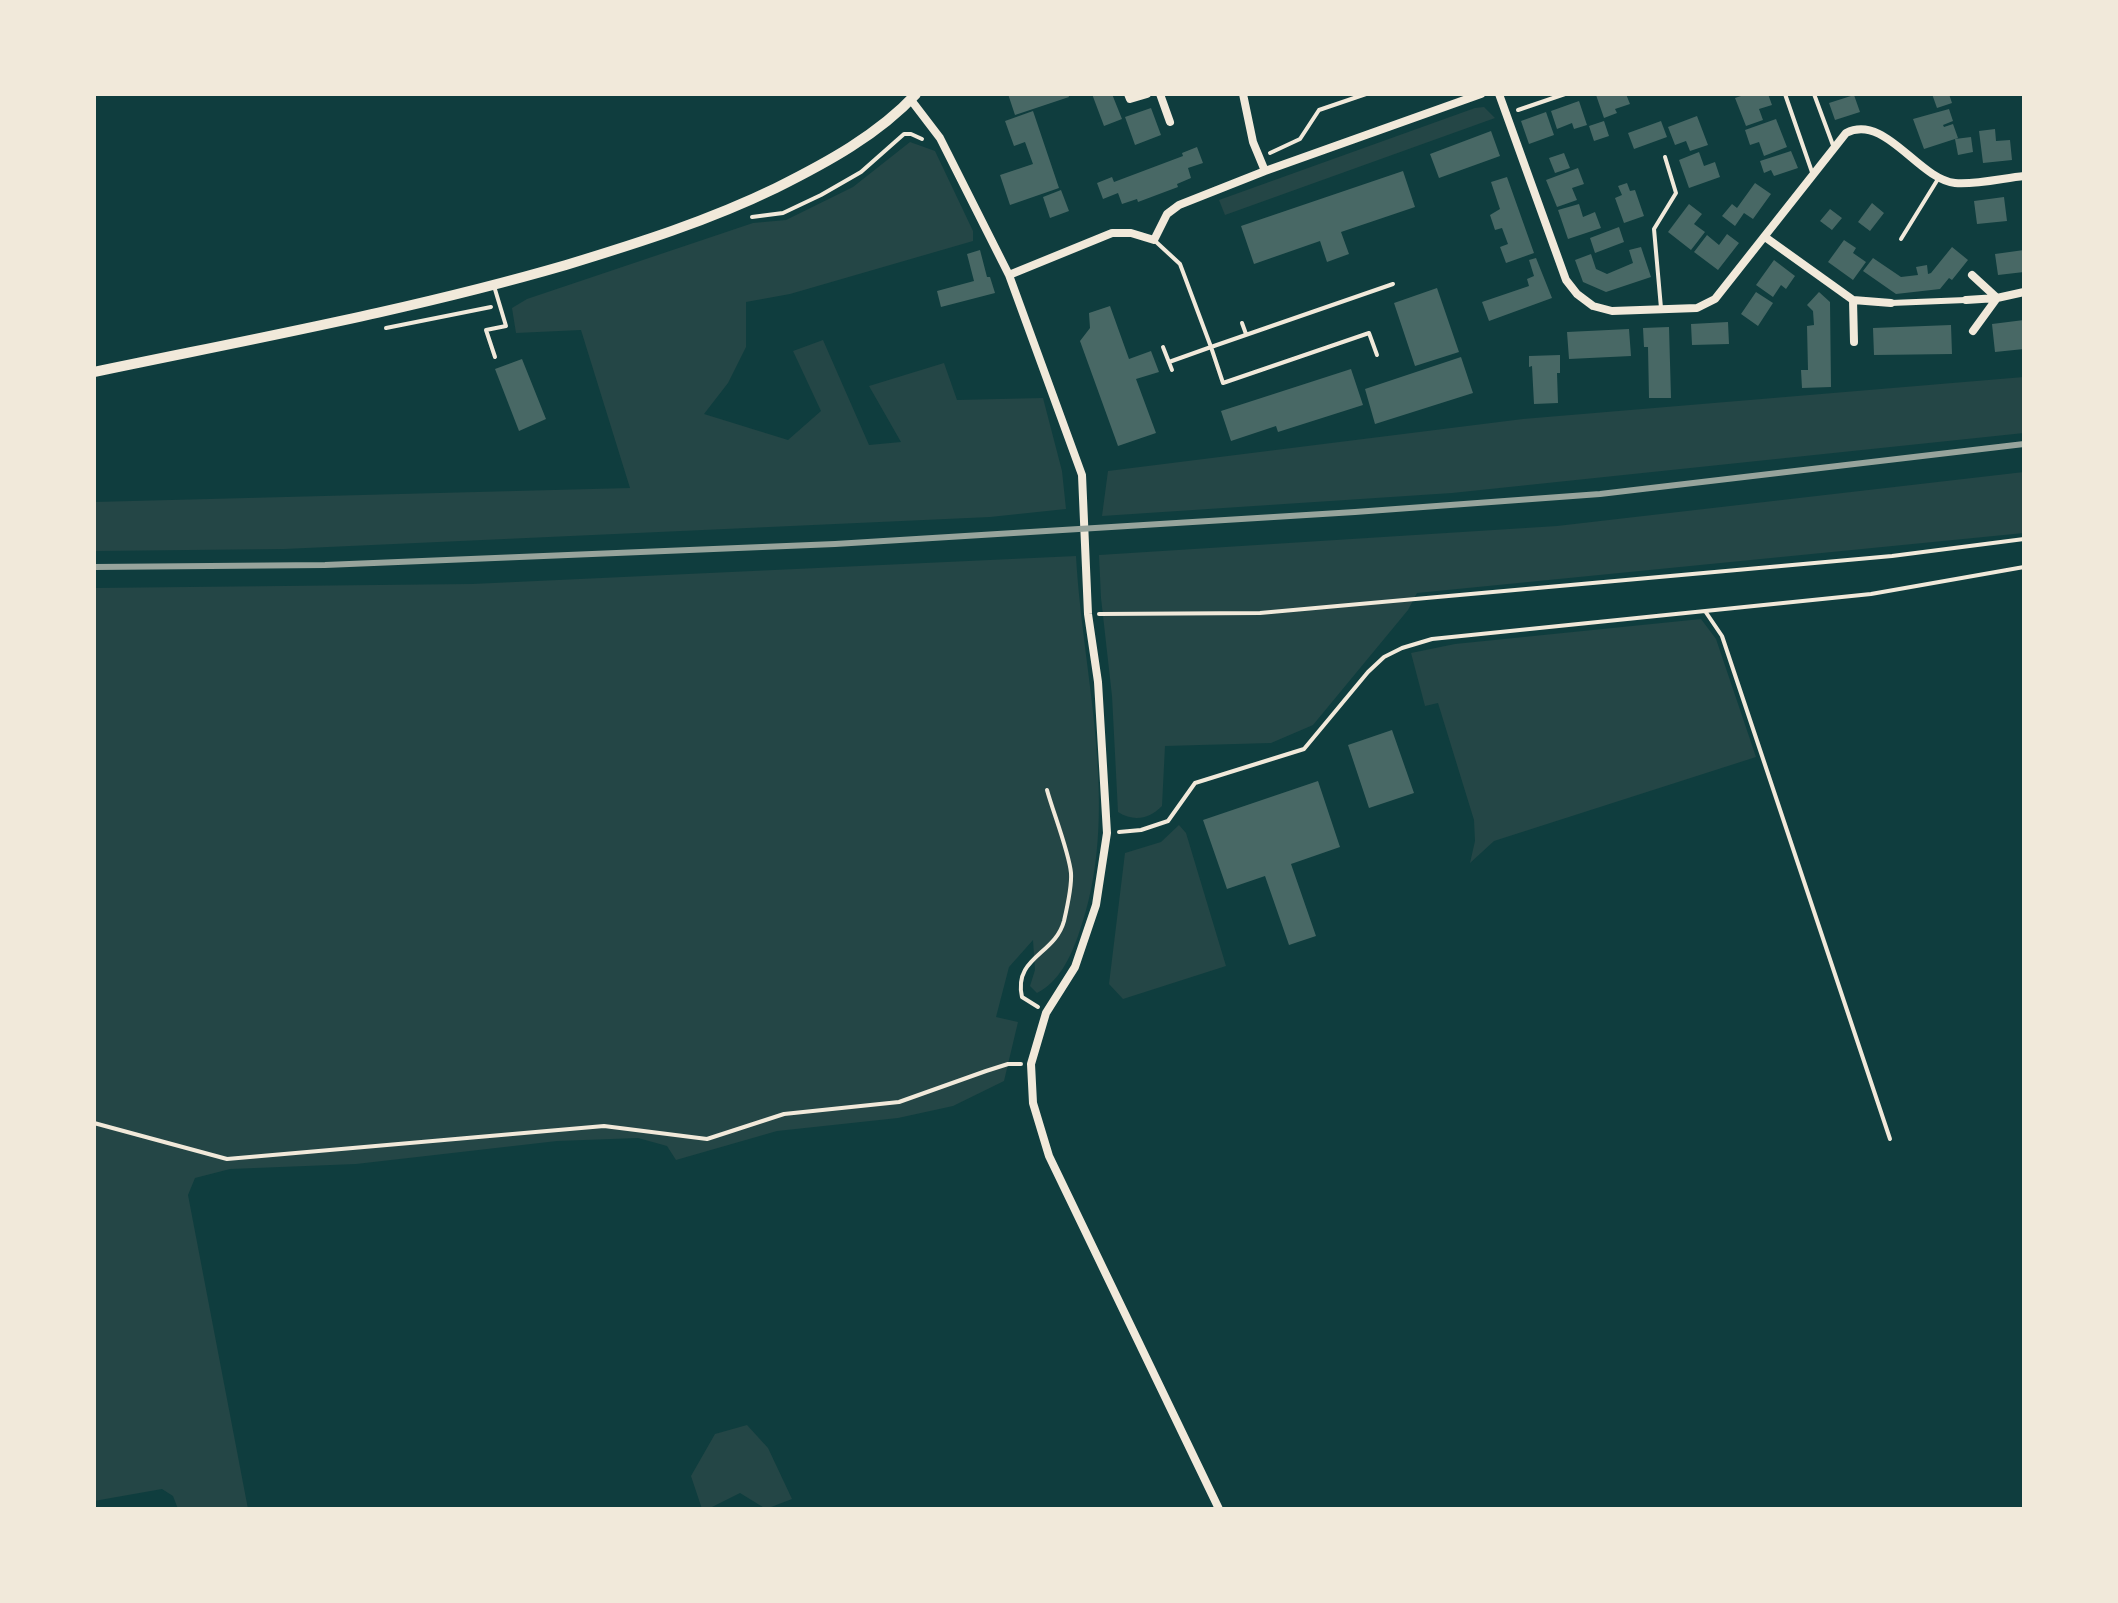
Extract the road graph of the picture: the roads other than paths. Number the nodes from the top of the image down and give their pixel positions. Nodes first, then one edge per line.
1 (1128, 94) edge
2 (1147, 94) edge
3 (1160, 94) edge
4 (1243, 94) edge
5 (1481, 94) edge
6 (1499, 94) edge
7 (1785, 94) edge
8 (1814, 94) edge
9 (913, 97) edge
10 (1170, 122) dead end
11 (1834, 149) junction
12 (1665, 157) dead end
13 (1265, 171) junction
14 (1814, 175) junction
15 (1939, 176) junction
16 (2024, 176) edge
17 (1765, 237) junction
18 (1901, 239) dead end
19 (1154, 240) junction
20 (1009, 275) junction
21 (1972, 275) dead end
22 (1393, 284) dead end
23 (494, 286) junction
24 (2024, 292) edge
25 (1997, 298) junction
26 (1853, 300) junction
27 (1966, 300) joint
28 (1891, 303) joint
29 (1661, 310) junction
30 (1242, 323) dead end
31 (1973, 331) dead end
32 (1246, 334) junction
33 (1854, 342) dead end
34 (1163, 347) dead end
35 (1211, 347) junction
36 (1377, 355) dead end
37 (495, 357) dead end
38 (1169, 362) junction
39 (1172, 370) dead end
40 (94, 372) edge
41 (1219, 1509) edge

1 - 2 street
3 - 10 street
4 - 13 street
5 - 13 street
6 - 29 street
7 - 14 lane
8 - 11 lane
9 - 20 street
9 - 23 street
11 - 14 street
11 - 15 street
12 - 29 lane
13 - 19 street
14 - 17 street
15 - 16 street
15 - 18 lane
17 - 26 street
17 - 29 street
19 - 20 street
19 - 35 lane
20 - 41 street
21 - 25 street
22 - 32 lane
23 - 37 lane
23 - 40 street
24 - 25 street
25 - 27 street
25 - 31 street
26 - 28 street
26 - 33 street
27 - 28 street
30 - 32 lane
32 - 35 lane
34 - 38 lane
35 - 36 lane
35 - 38 lane
38 - 39 lane

